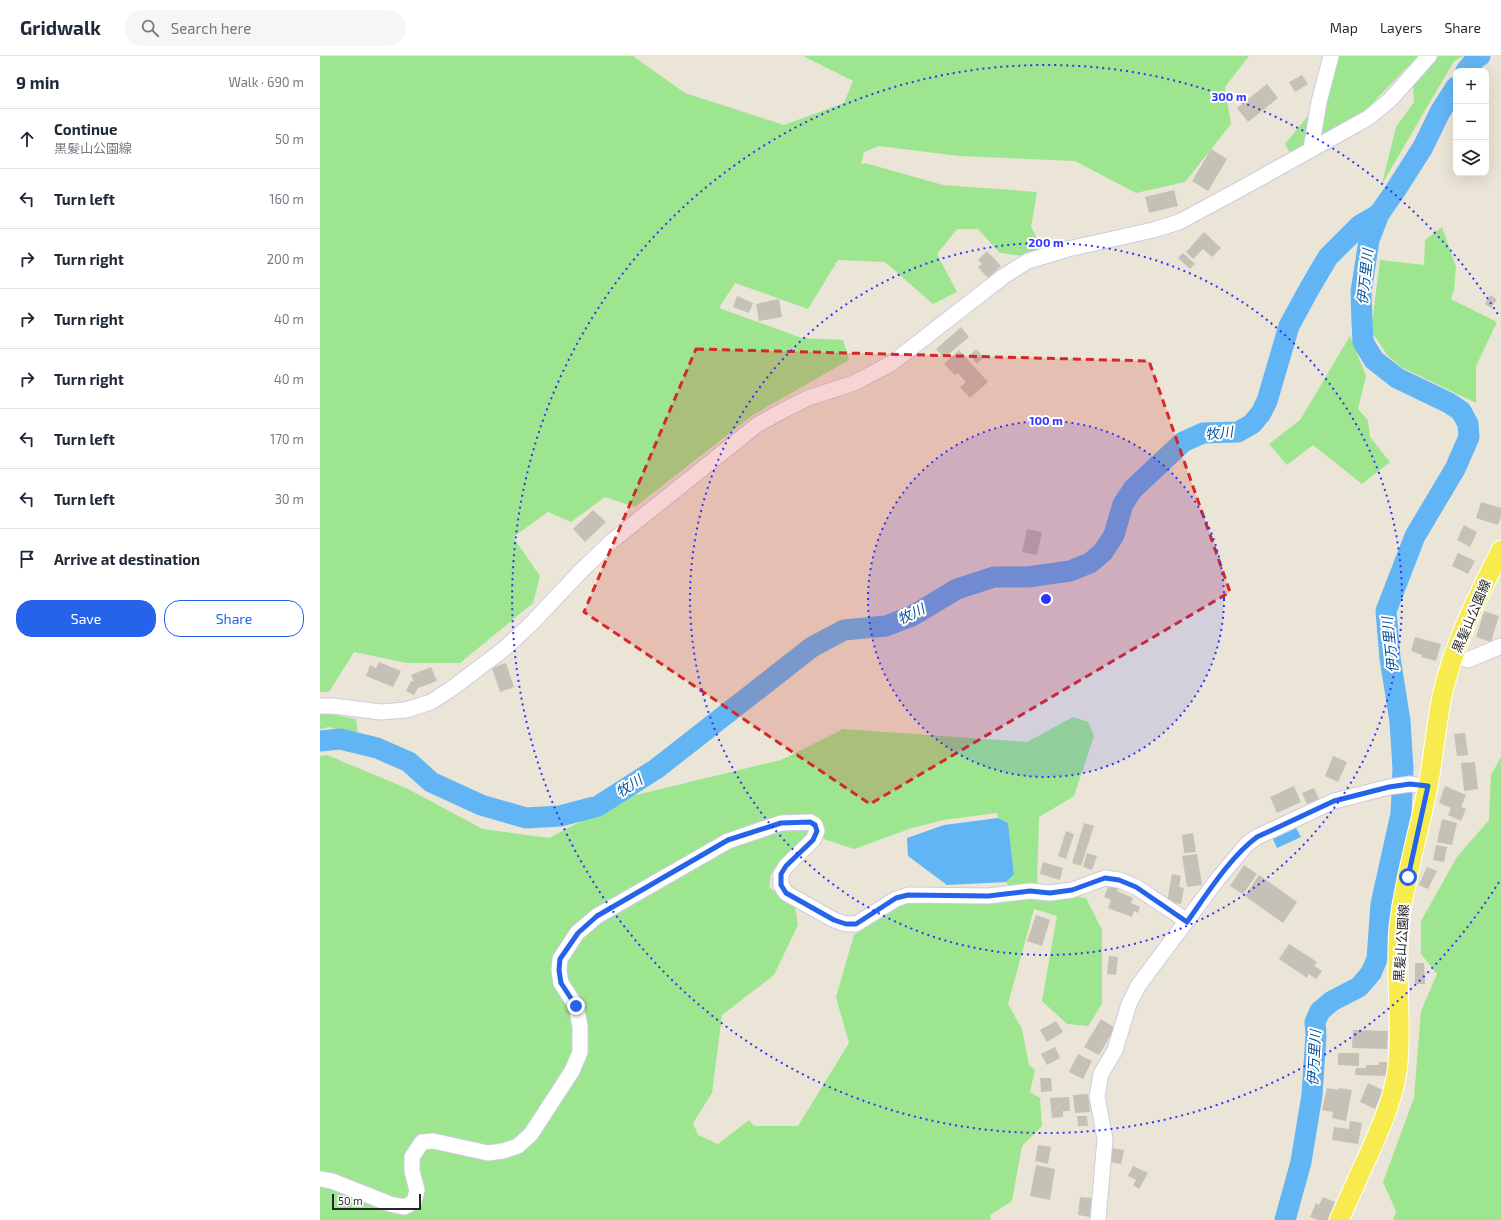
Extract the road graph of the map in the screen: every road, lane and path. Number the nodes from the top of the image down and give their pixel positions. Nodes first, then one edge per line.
1 (1331, 56) edge
2 (1429, 56) edge
3 (1311, 149) junction
4 (1501, 550) edge
5 (1501, 646) edge
6 (1453, 657) junction
7 (320, 706) edge
8 (1419, 785) junction
9 (1187, 922) junction
10 (320, 1179) edge
11 (1098, 1220) edge
12 (1340, 1220) edge

1 - 3 street
2 - 3 street
3 - 7 street
4 - 6 main road, 黒髪山公園線
5 - 6 street
6 - 8 main road, 黒髪山公園線
8 - 9 street
8 - 12 main road, 黒髪山公園線
9 - 10 street
9 - 11 street

